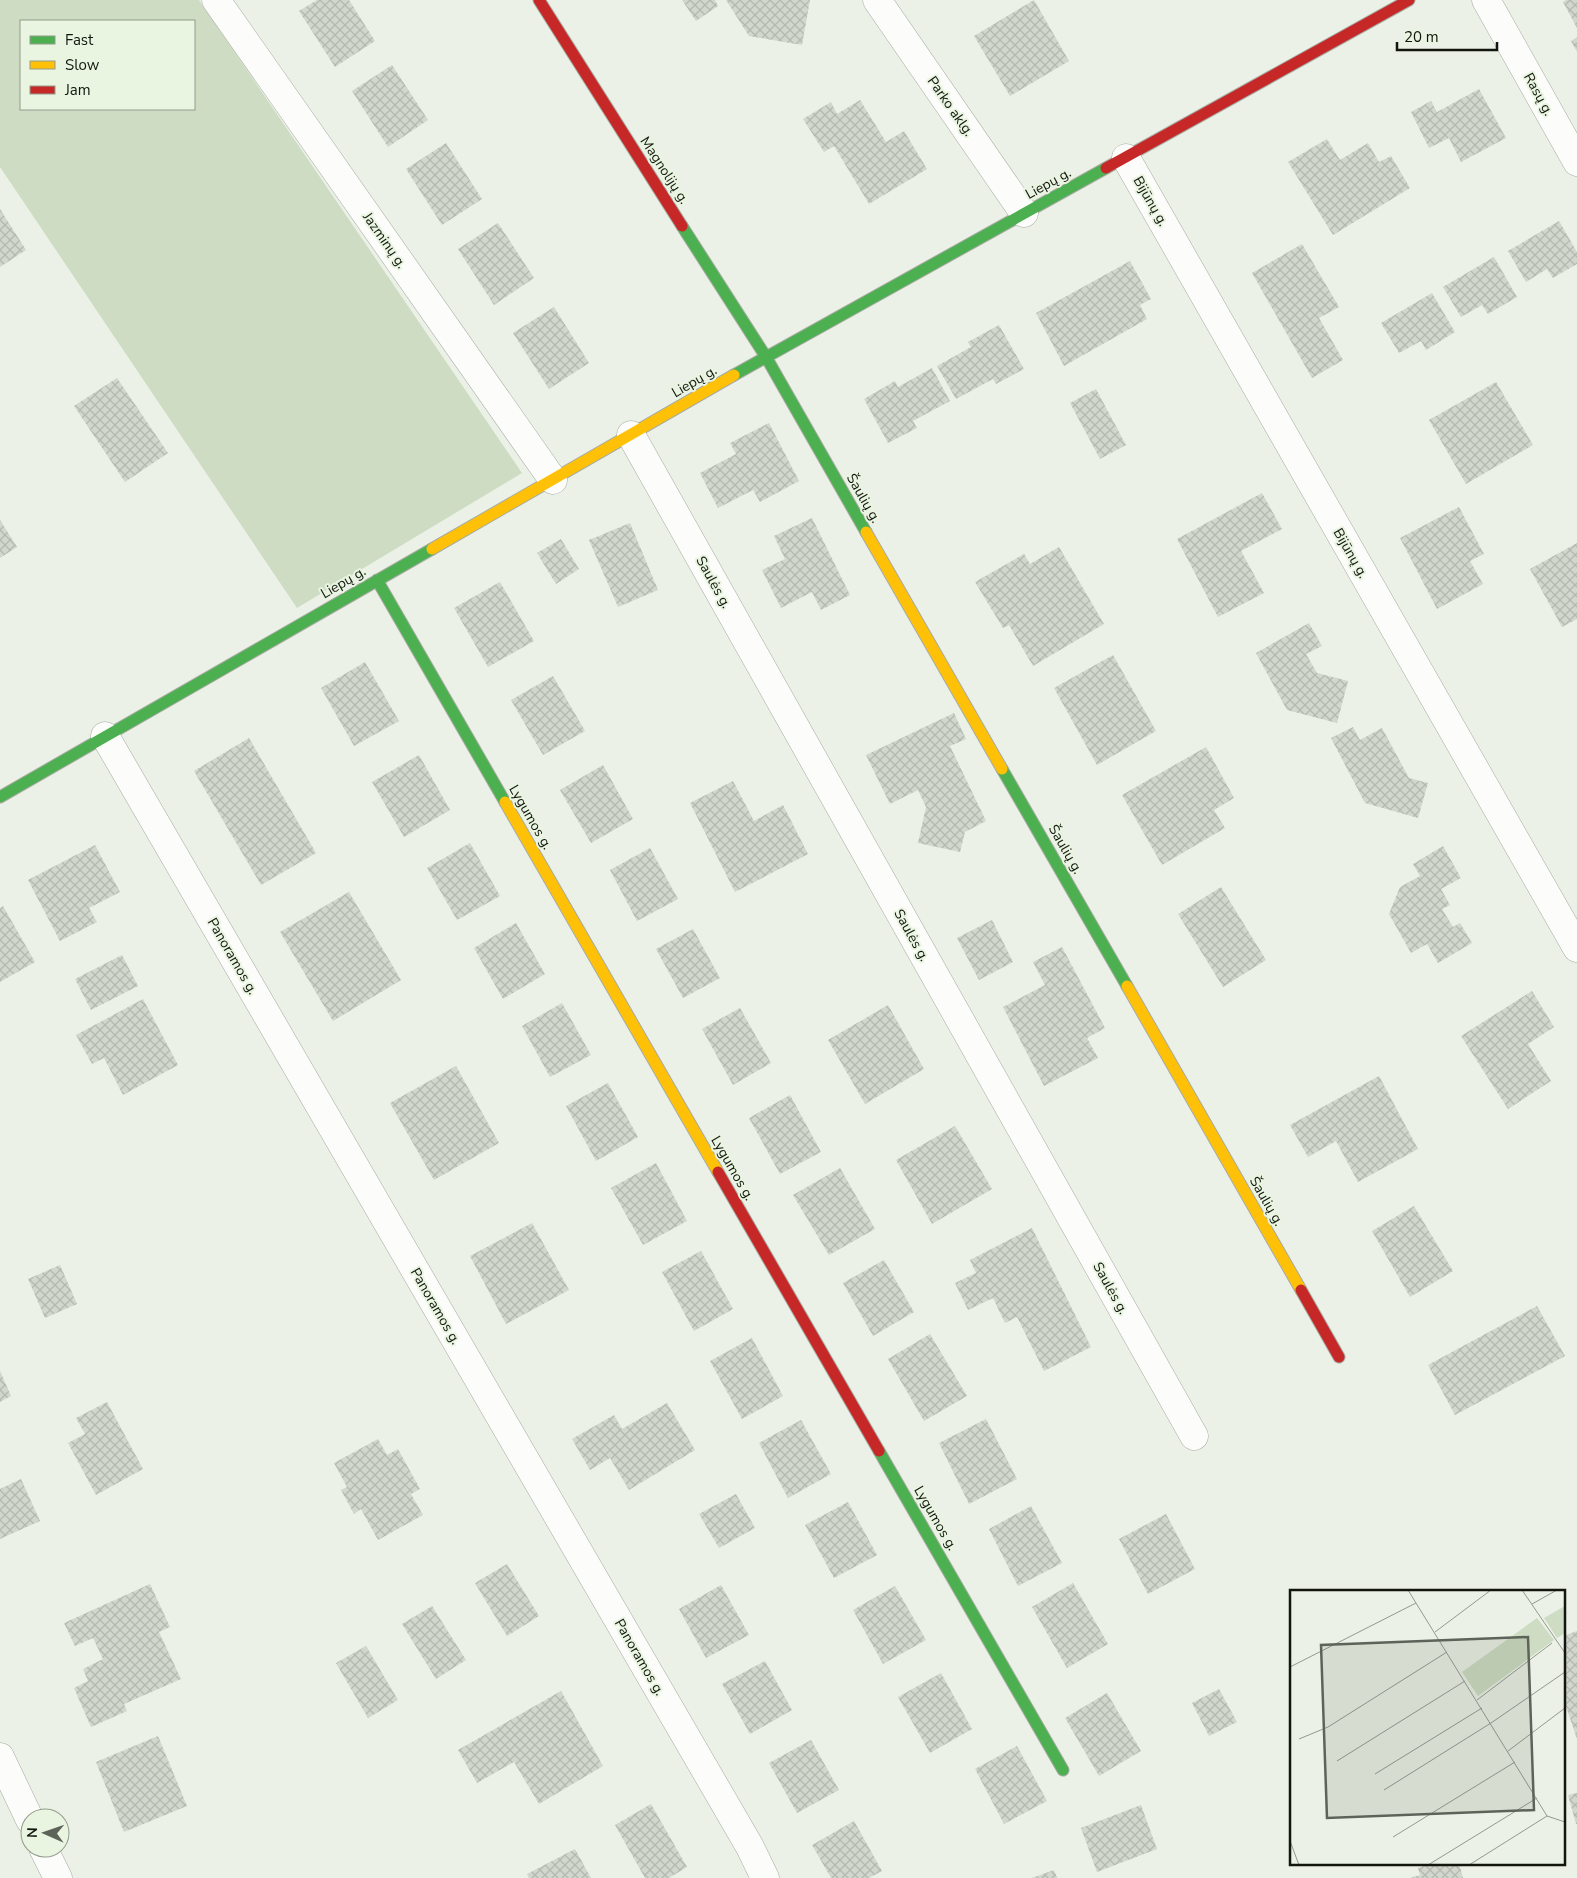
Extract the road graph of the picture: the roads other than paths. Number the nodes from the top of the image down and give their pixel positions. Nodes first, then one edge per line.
1 (216, 0) edge
2 (539, 0) edge
3 (877, 0) edge
4 (1409, 0) edge
5 (1486, 0) edge
6 (1126, 158) junction
7 (1577, 162) edge
8 (1024, 213) junction
9 (766, 357) junction
10 (631, 435) junction
11 (553, 480) junction
12 (377, 580) junction
13 (105, 736) junction
14 (0, 797) edge
15 (1577, 948) edge
16 (1339, 1357) dead end
17 (1194, 1436) dead end
18 (0, 1757) edge
19 (1063, 1770) dead end
20 (24, 1808) edge
21 (48, 1858) edge
22 (58, 1878) edge
23 (765, 1878) edge

1 - 11 street, Jazminų g.
2 - 9 street, Magnolijų g.
3 - 8 street, Parko aklg.
4 - 6 street, Liepų g.
5 - 7 street, Rasų g.
6 - 8 street, Liepų g.
6 - 15 street, Bijūnų g.
8 - 9 street, Liepų g.
9 - 10 street, Liepų g.
9 - 16 street, Šaulių g.
10 - 11 street, Liepų g.
10 - 17 street, Saulės g.
11 - 12 street, Liepų g.
12 - 13 street, Liepų g.
12 - 19 street, Lygumos g.
13 - 14 street, Liepų g.
13 - 23 street, Panoramos g.
18 - 20 street
21 - 22 street

